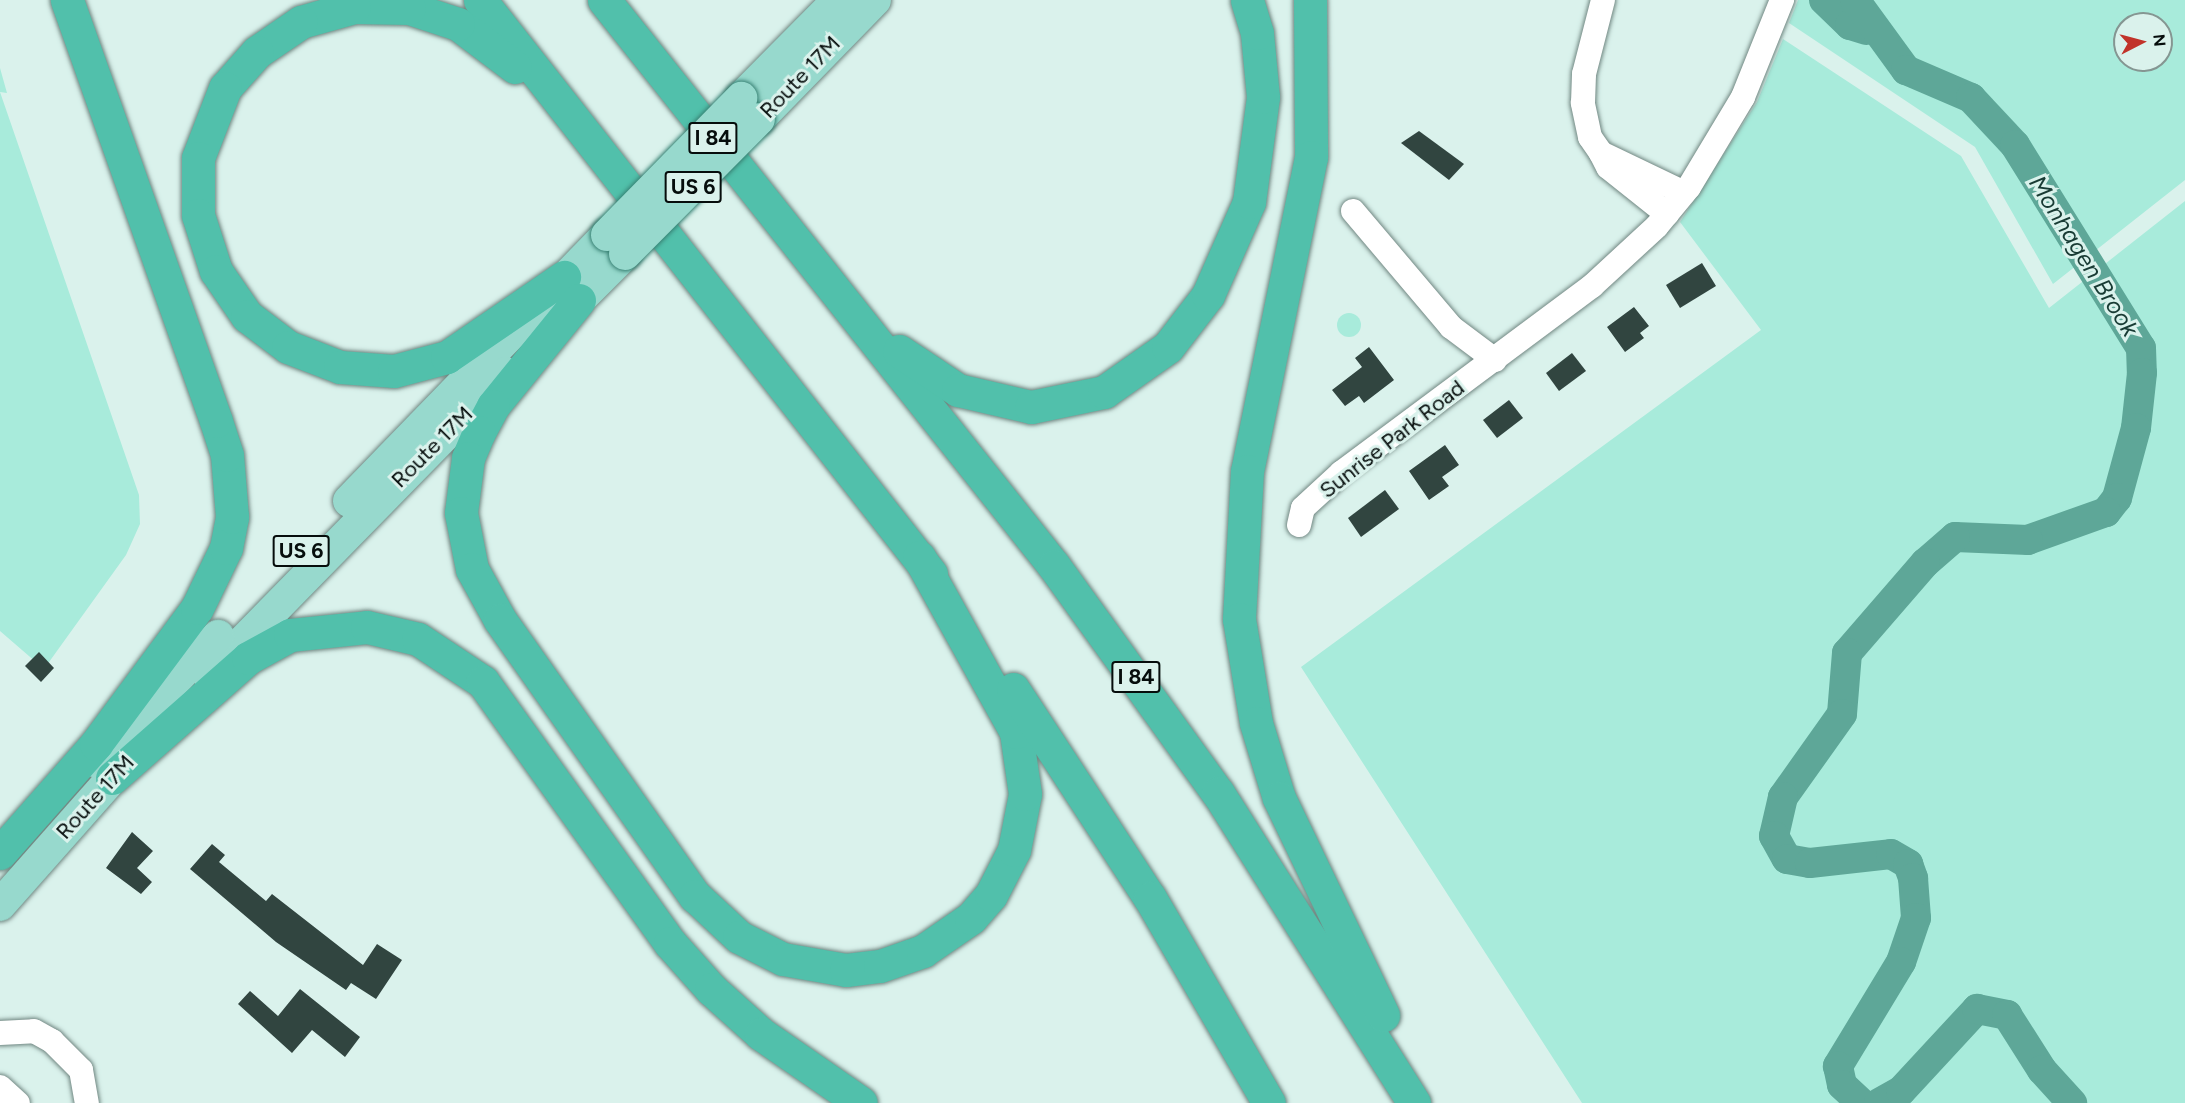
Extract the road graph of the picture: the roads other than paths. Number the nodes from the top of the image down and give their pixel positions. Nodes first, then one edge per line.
1 (67, 0) edge
2 (480, 0) edge
3 (604, 0) edge
4 (838, 0) edge
5 (875, 0) edge
6 (1247, 0) edge
7 (1310, 0) edge
8 (1603, 0) edge
9 (1782, 0) edge
10 (750, 109) junction
11 (1601, 153) junction
12 (610, 162) junction
13 (1684, 193) junction
14 (1353, 211) dead end
15 (1667, 214) junction
16 (823, 276) junction
17 (572, 288) junction
18 (1495, 360) junction
19 (1299, 525) dead end
20 (919, 557) junction
21 (112, 778) junction
22 (0, 853) edge
23 (0, 872) edge
24 (0, 905) edge
25 (0, 1033) edge
26 (0, 1087) edge
27 (18, 1103) edge
28 (87, 1103) edge
29 (861, 1103) edge
30 (1269, 1103) edge
31 (1414, 1103) edge
32 (1426, 1103) edge

1 - 22 highway
2 - 12 highway
3 - 16 highway, I 84
4 - 10 main road, Route 17M / US 6
5 - 10 main road, Route 17M / US 6
6 - 16 highway
7 - 32 highway
8 - 11 street
9 - 13 street, Sunrise Park Road
10 - 17 main road, Route 17M / US 6, bridge
11 - 13 street
11 - 15 street
12 - 17 highway
12 - 20 highway
13 - 15 street, Sunrise Park Road
14 - 18 street, Sunrise Park Road
15 - 18 street, Sunrise Park Road
16 - 31 highway, I 84
17 - 20 highway
17 - 21 main road, Route 17M / US 6
17 - 23 main road, Route 17M / US 6
18 - 19 street, Sunrise Park Road
20 - 30 highway
21 - 24 main road, Route 17M / US 6
21 - 29 highway
25 - 28 street
26 - 27 street

